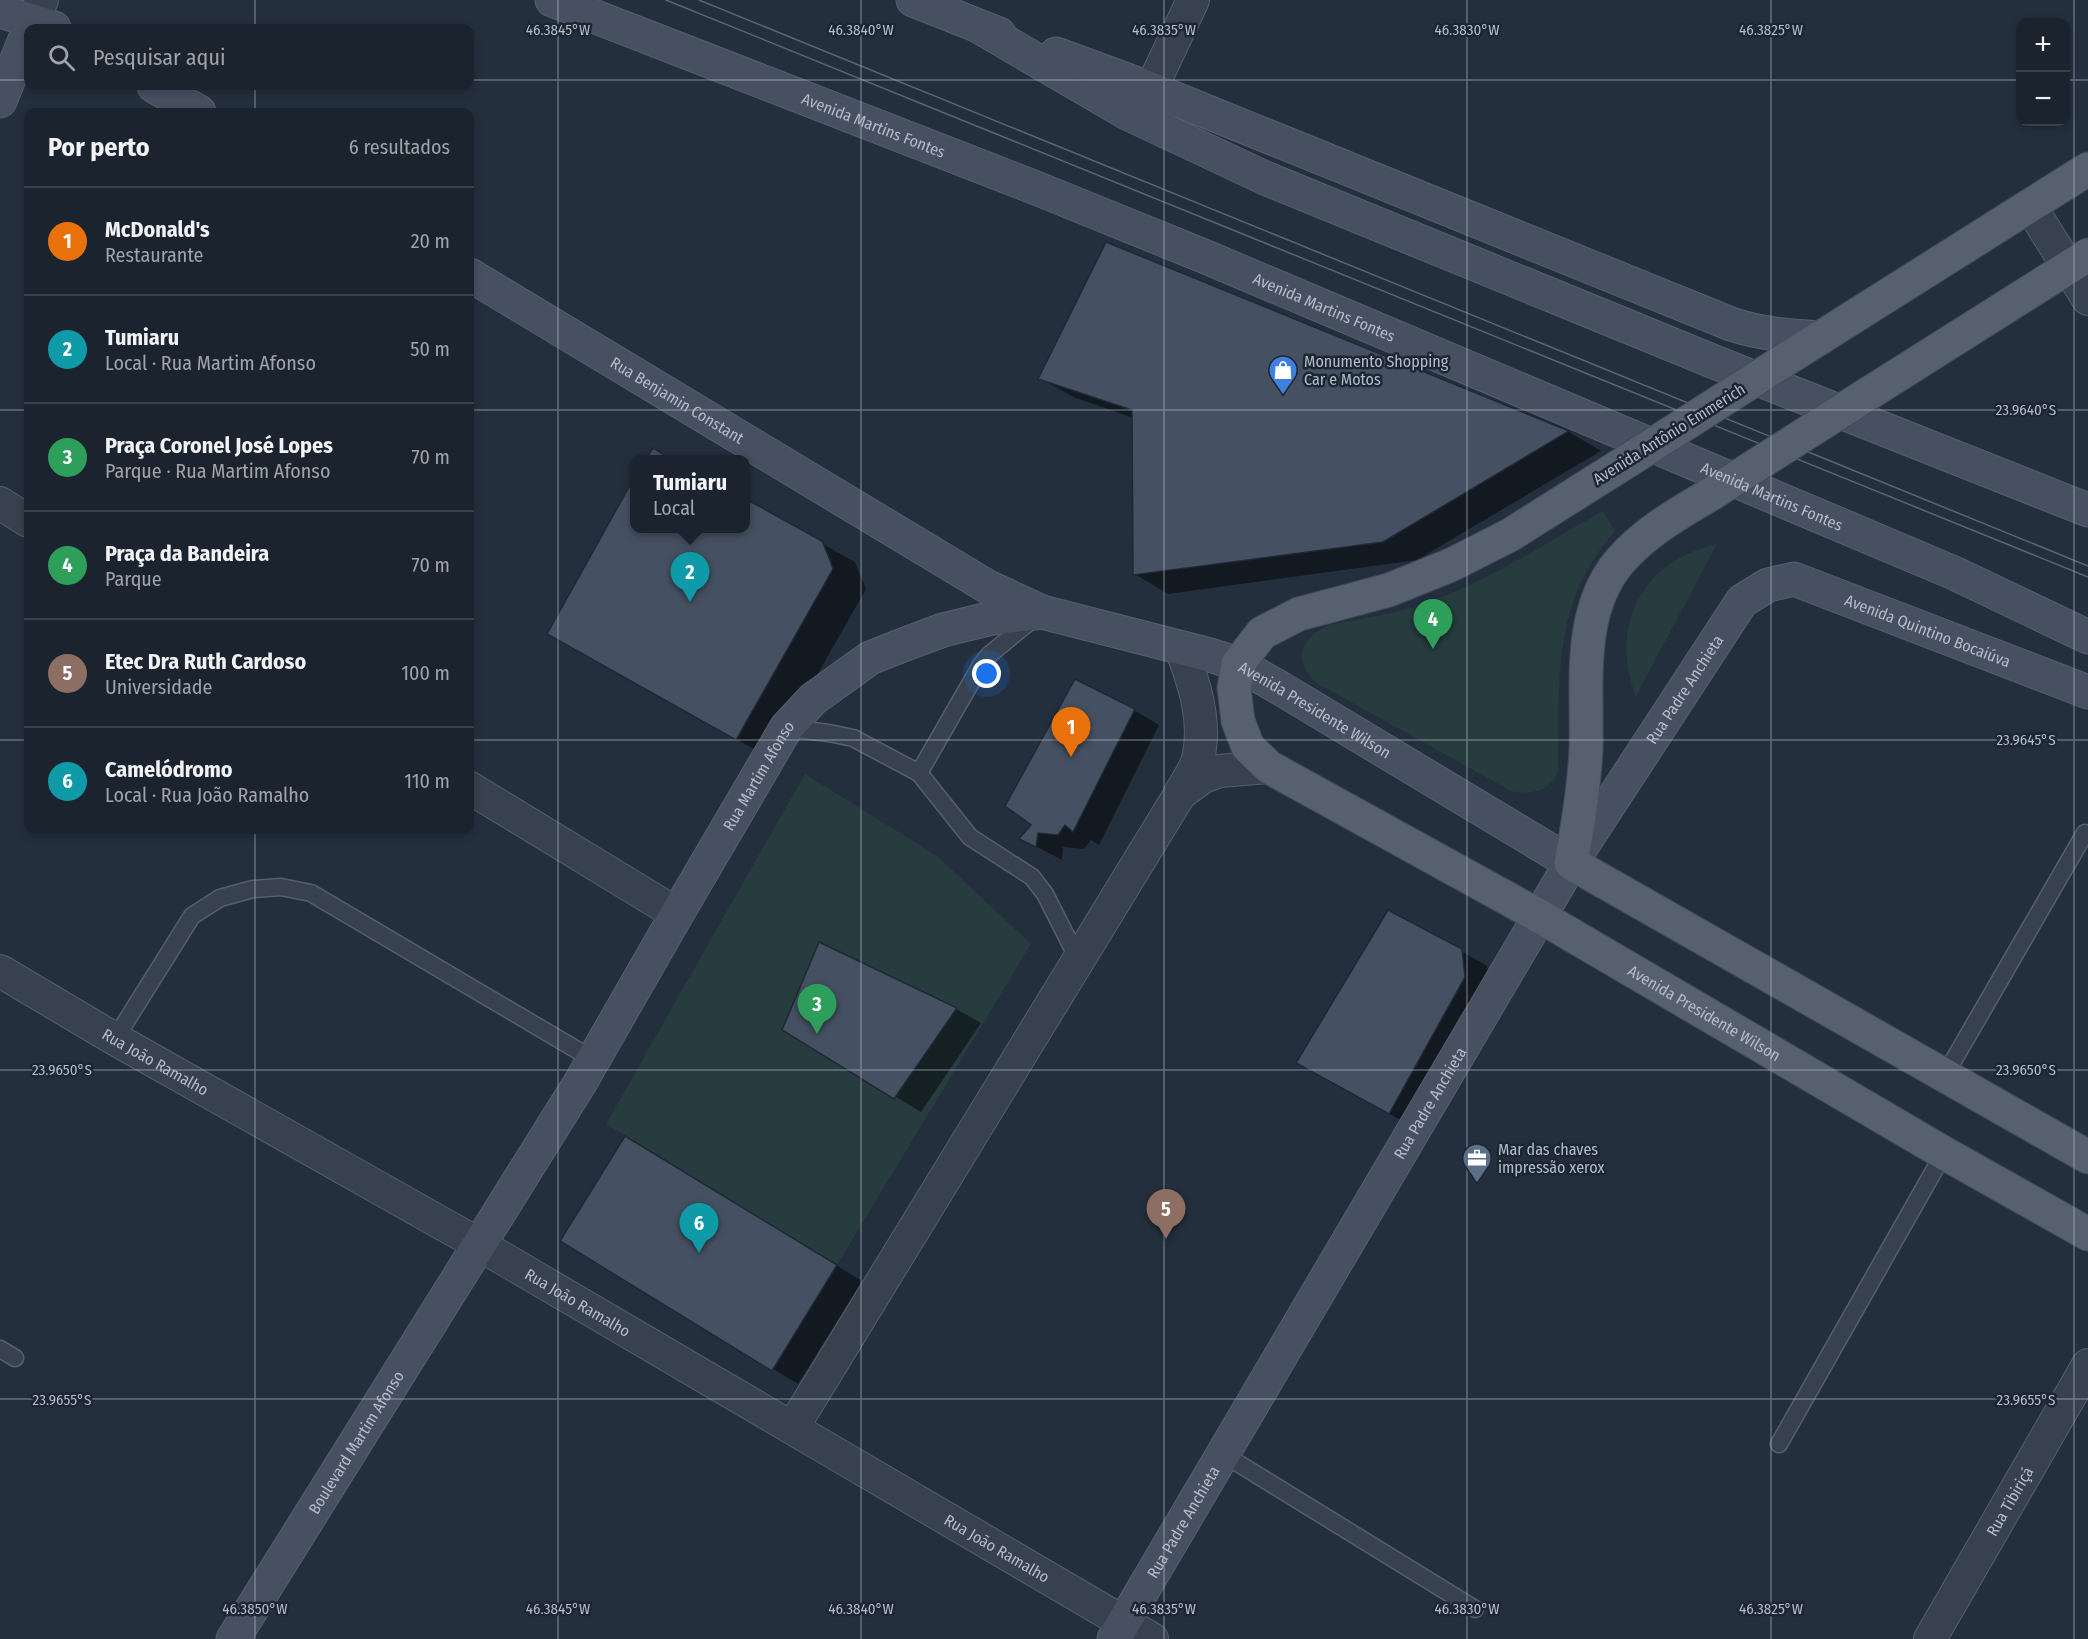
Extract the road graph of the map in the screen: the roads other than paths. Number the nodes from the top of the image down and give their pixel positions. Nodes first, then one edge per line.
1 (552, 0) edge
2 (913, 0) edge
3 (1193, 0) edge
4 (0, 11) edge
5 (38, 22) edge
6 (978, 26) junction
7 (24, 51) edge
8 (1151, 89) junction
9 (161, 90) edge
10 (0, 101) edge
11 (192, 108) edge
12 (2088, 169) edge
13 (2030, 206) junction
14 (2078, 261) edge
15 (474, 277) edge
16 (2088, 299) edge
17 (1820, 339) junction
18 (0, 503) edge
19 (2088, 510) edge
20 (24, 518) edge
21 (1768, 585) joint
22 (1042, 612) junction
23 (2088, 637) edge
24 (1181, 648) junction
25 (1238, 664) junction
26 (2088, 692) edge
27 (786, 728) junction
28 (1269, 767) junction
29 (919, 773) junction
30 (474, 790) edge
31 (1180, 794) junction
32 (2085, 833) dead end
33 (1571, 863) junction
34 (677, 914) junction
35 (1541, 917) junction
36 (1078, 959) junction
37 (0, 971) edge
38 (115, 1039) junction
39 (594, 1060) junction
40 (1945, 1075) junction
41 (1944, 1153) junction
42 (2088, 1157) edge
43 (2088, 1234) edge
44 (480, 1245) junction
45 (0, 1349) edge
46 (15, 1358) dead end
47 (2088, 1365) edge
48 (793, 1427) junction
49 (1779, 1444) dead end
50 (1222, 1454) junction
51 (1475, 1609) dead end
52 (1118, 1631) edge
53 (233, 1639) edge
54 (1152, 1639) edge
55 (1930, 1639) edge

1 - 23 main road, Avenida Martins Fontes
2 - 6 main road
3 - 8 street
4 - 5 main road
6 - 8 main road
6 - 19 main road
7 - 10 main road
8 - 17 main road
9 - 11 main road
12 - 13 main road, Avenida Antônio Emmerich
13 - 14 street
13 - 17 main road, Avenida Antônio Emmerich
14 - 16 street
14 - 33 main road, bridge
15 - 22 main road, Rua Benjamin Constant
17 - 25 main road, Avenida Antônio Emmerich, bridge
18 - 20 street
21 - 26 main road, Avenida Quintino Bocaiúva
21 - 33 main road, Rua Padre Anchieta
22 - 24 main road, Rua Martim Afonso
22 - 27 main road, Rua Martim Afonso
22 - 29 lane
24 - 25 main road, Rua Martim Afonso
24 - 31 street
25 - 28 main road, Avenida Presidente Wilson
25 - 33 main road, Avenida Presidente Wilson
27 - 29 lane
27 - 34 main road, Rua Martim Afonso
28 - 31 street
28 - 35 main road, Avenida Presidente Wilson
29 - 36 lane
30 - 34 street
31 - 36 street
32 - 40 lane
33 - 35 main road, Rua Padre Anchieta
33 - 40 main road, Avenida Presidente Wilson
34 - 39 main road, Rua Martim Afonso
35 - 41 main road, Avenida Presidente Wilson
35 - 50 main road, Rua Padre Anchieta
36 - 48 street
37 - 38 street, Rua João Ramalho
38 - 39 lane
38 - 44 street, Rua João Ramalho
39 - 44 main road, Rua Martim Afonso
40 - 42 main road, Avenida Presidente Wilson
41 - 43 main road, Avenida Presidente Wilson
41 - 49 lane
44 - 48 street, Rua João Ramalho
44 - 53 main road, Boulevard Martim Afonso
45 - 46 lane
47 - 55 street, Rua Tibiriçá
48 - 52 street, Rua João Ramalho
50 - 51 lane
50 - 52 main road, Rua Padre Anchieta
52 - 54 street, Rua João Ramalho

